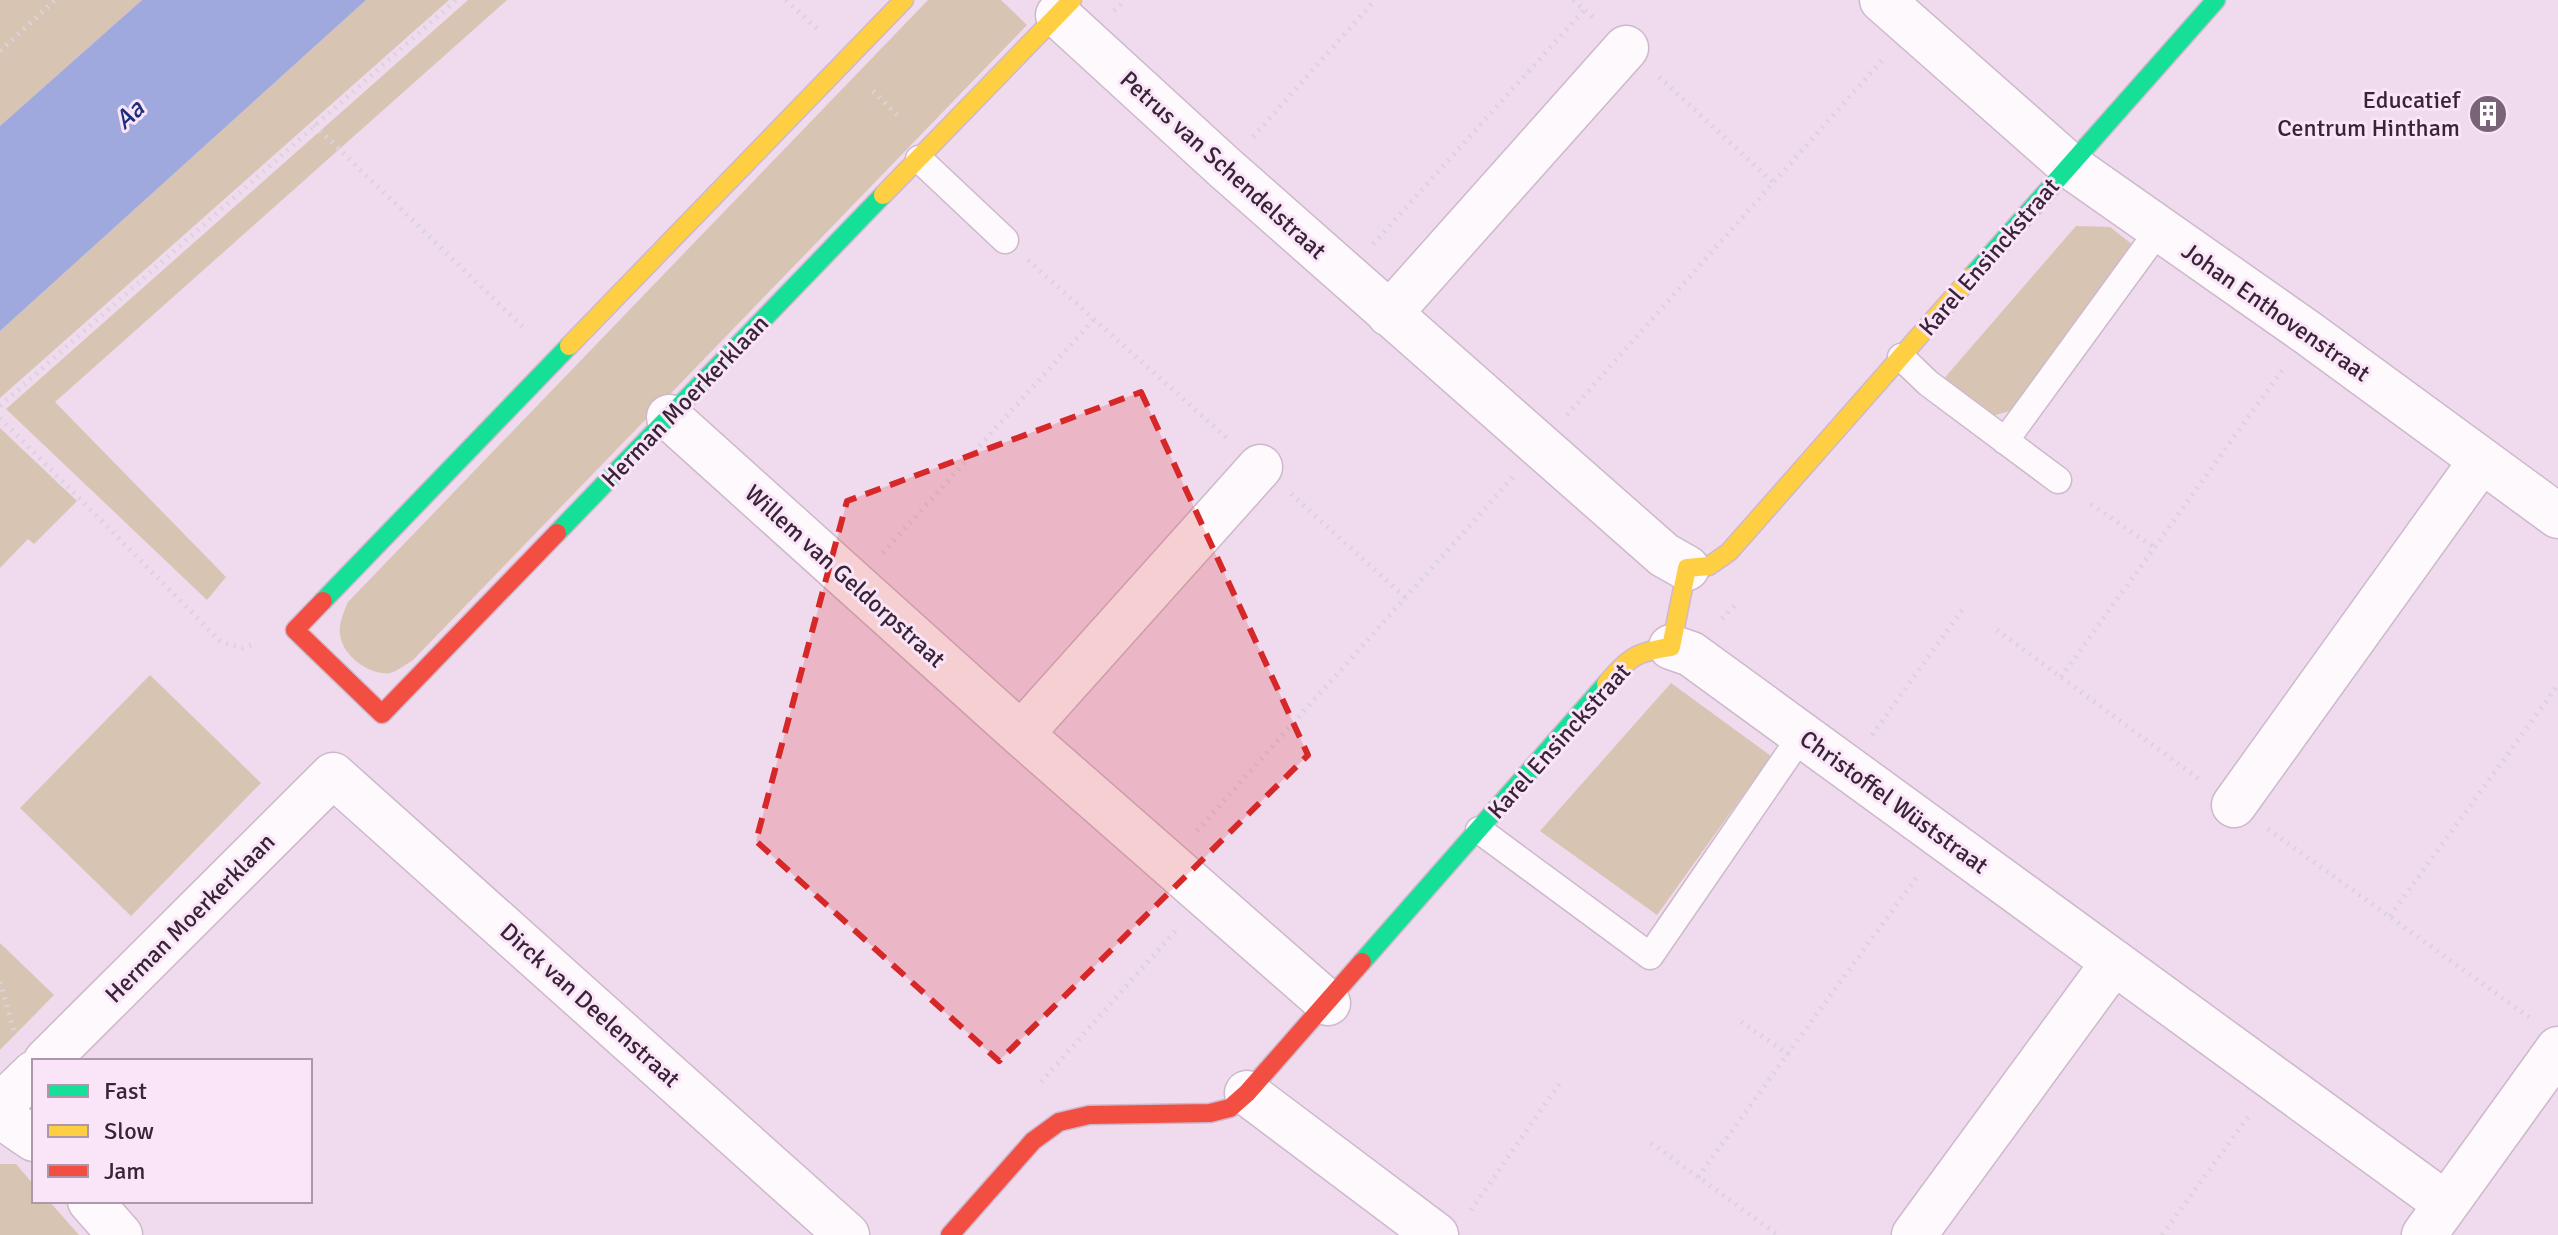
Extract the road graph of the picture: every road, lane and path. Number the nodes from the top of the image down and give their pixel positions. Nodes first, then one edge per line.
1 (55, 0) edge
2 (456, 0) edge
3 (904, 0) edge
4 (1375, 0) edge
5 (1573, 0) edge
6 (2216, 0) edge
7 (1065, 7) edge
8 (1584, 10) junction
9 (1897, 13) edge
10 (1626, 48) junction
11 (0, 51) edge
12 (866, 84) dead end
13 (905, 123) dead end
14 (314, 125) junction
15 (919, 159) junction
16 (2070, 166) junction
17 (1225, 168) junction
18 (1773, 182) junction
19 (2159, 230) junction
20 (1005, 240) joint
21 (1345, 275) junction
22 (1389, 314) junction
23 (1094, 319) junction
24 (2308, 333) junction
25 (1901, 357) junction
26 (557, 360) junction
27 (0, 406) edge
28 (669, 417) junction
29 (0, 418) edge
30 (2005, 441) junction
31 (1539, 447) junction
32 (2481, 461) junction
33 (1260, 467) junction
34 (2058, 480) dead end
35 (2091, 504) dead end
36 (2558, 516) edge
37 (2155, 548) junction
38 (1687, 568) junction
39 (854, 586) junction
40 (1406, 598) junction
41 (1965, 606) dead end
42 (295, 630) junction
43 (1997, 630) dead end
44 (1671, 647) junction
45 (2061, 677) junction
46 (2558, 685) edge
47 (1021, 734) junction
48 (1802, 735) junction
49 (1848, 768) junction
50 (333, 775) joint
51 (2234, 805) junction
52 (1479, 830) junction
53 (1945, 839) junction
54 (1167, 864) junction
55 (1207, 896) junction
56 (2390, 916) junction
57 (2114, 962) junction
58 (1328, 1003) junction
59 (1741, 1022) dead end
60 (2545, 1034) edge
61 (1788, 1054) junction
62 (48, 1059) edge
63 (32, 1075) edge
64 (1562, 1080) dead end
65 (2276, 1080) junction
66 (1040, 1083) dead end
67 (1247, 1093) junction
68 (0, 1106) edge
69 (0, 1120) edge
70 (32, 1138) edge
71 (1651, 1143) dead end
72 (1698, 1177) junction
73 (92, 1203) edge
74 (2435, 1220) edge
75 (1431, 1228) edge
76 (120, 1235) edge
77 (847, 1235) edge
78 (950, 1235) edge
79 (1778, 1235) edge
80 (1914, 1235) edge
81 (2162, 1235) edge

1 - 11 path
2 - 14 path
3 - 26 street
4 - 17 path
5 - 8 path
6 - 16 street, Karel Ensinckstraat
7 - 15 street, Herman Moerkerklaan
7 - 17 street, Petrus van Schendelstraat
8 - 10 path
8 - 21 path
9 - 16 street, Johan Enthovenstraat
9 - 18 path
10 - 18 path
10 - 22 street
12 - 13 path
14 - 26 path
14 - 27 path
15 - 20 lane
15 - 28 street, Herman Moerkerklaan
16 - 19 street, Johan Enthovenstraat
16 - 25 street, Karel Ensinckstraat
17 - 21 street, Petrus van Schendelstraat
18 - 31 path
19 - 24 street, Johan Enthovenstraat
19 - 30 lane
20 - 23 path
21 - 22 street, Petrus van Schendelstraat
22 - 31 street, Petrus van Schendelstraat
23 - 33 path
23 - 39 path
24 - 32 street, Johan Enthovenstraat
24 - 37 path
25 - 30 lane
25 - 38 street, Karel Ensinckstraat
26 - 42 street
28 - 39 street, Willem van Geldorpstraat
28 - 42 street, Herman Moerkerklaan
29 - 42 path
30 - 34 lane
31 - 38 street, Petrus van Schendelstraat
31 - 40 path
32 - 36 street, Johan Enthovenstraat
32 - 51 street
33 - 40 path
33 - 47 street
35 - 37 path
37 - 45 path
38 - 44 street
39 - 47 street, Willem van Geldorpstraat
40 - 54 path
41 - 49 path
43 - 45 path
44 - 48 street, Christoffel Wüststraat
44 - 52 street, Karel Ensinckstraat
45 - 51 path
46 - 56 path
47 - 54 street, Willem van Geldorpstraat
48 - 49 street, Christoffel Wüststraat
48 - 52 lane
49 - 53 street, Christoffel Wüststraat
50 - 62 street, Herman Moerkerklaan
50 - 77 street, Dirck van Deelenstraat
51 - 56 path
52 - 58 street, Karel Ensinckstraat
53 - 57 street, Christoffel Wüststraat
53 - 61 path
54 - 55 street, Willem van Geldorpstraat
55 - 58 street, Willem van Geldorpstraat
55 - 66 path
56 - 60 path
57 - 65 street, Christoffel Wüststraat
57 - 80 street
58 - 67 street, Karel Ensinckstraat
59 - 61 path
60 - 74 street
61 - 72 path
63 - 68 street
64 - 75 path
65 - 74 street, Christoffel Wüststraat
65 - 81 path
67 - 75 street
67 - 78 street, Karel Ensinckstraat
69 - 70 street
71 - 72 path
72 - 79 path
73 - 76 street

